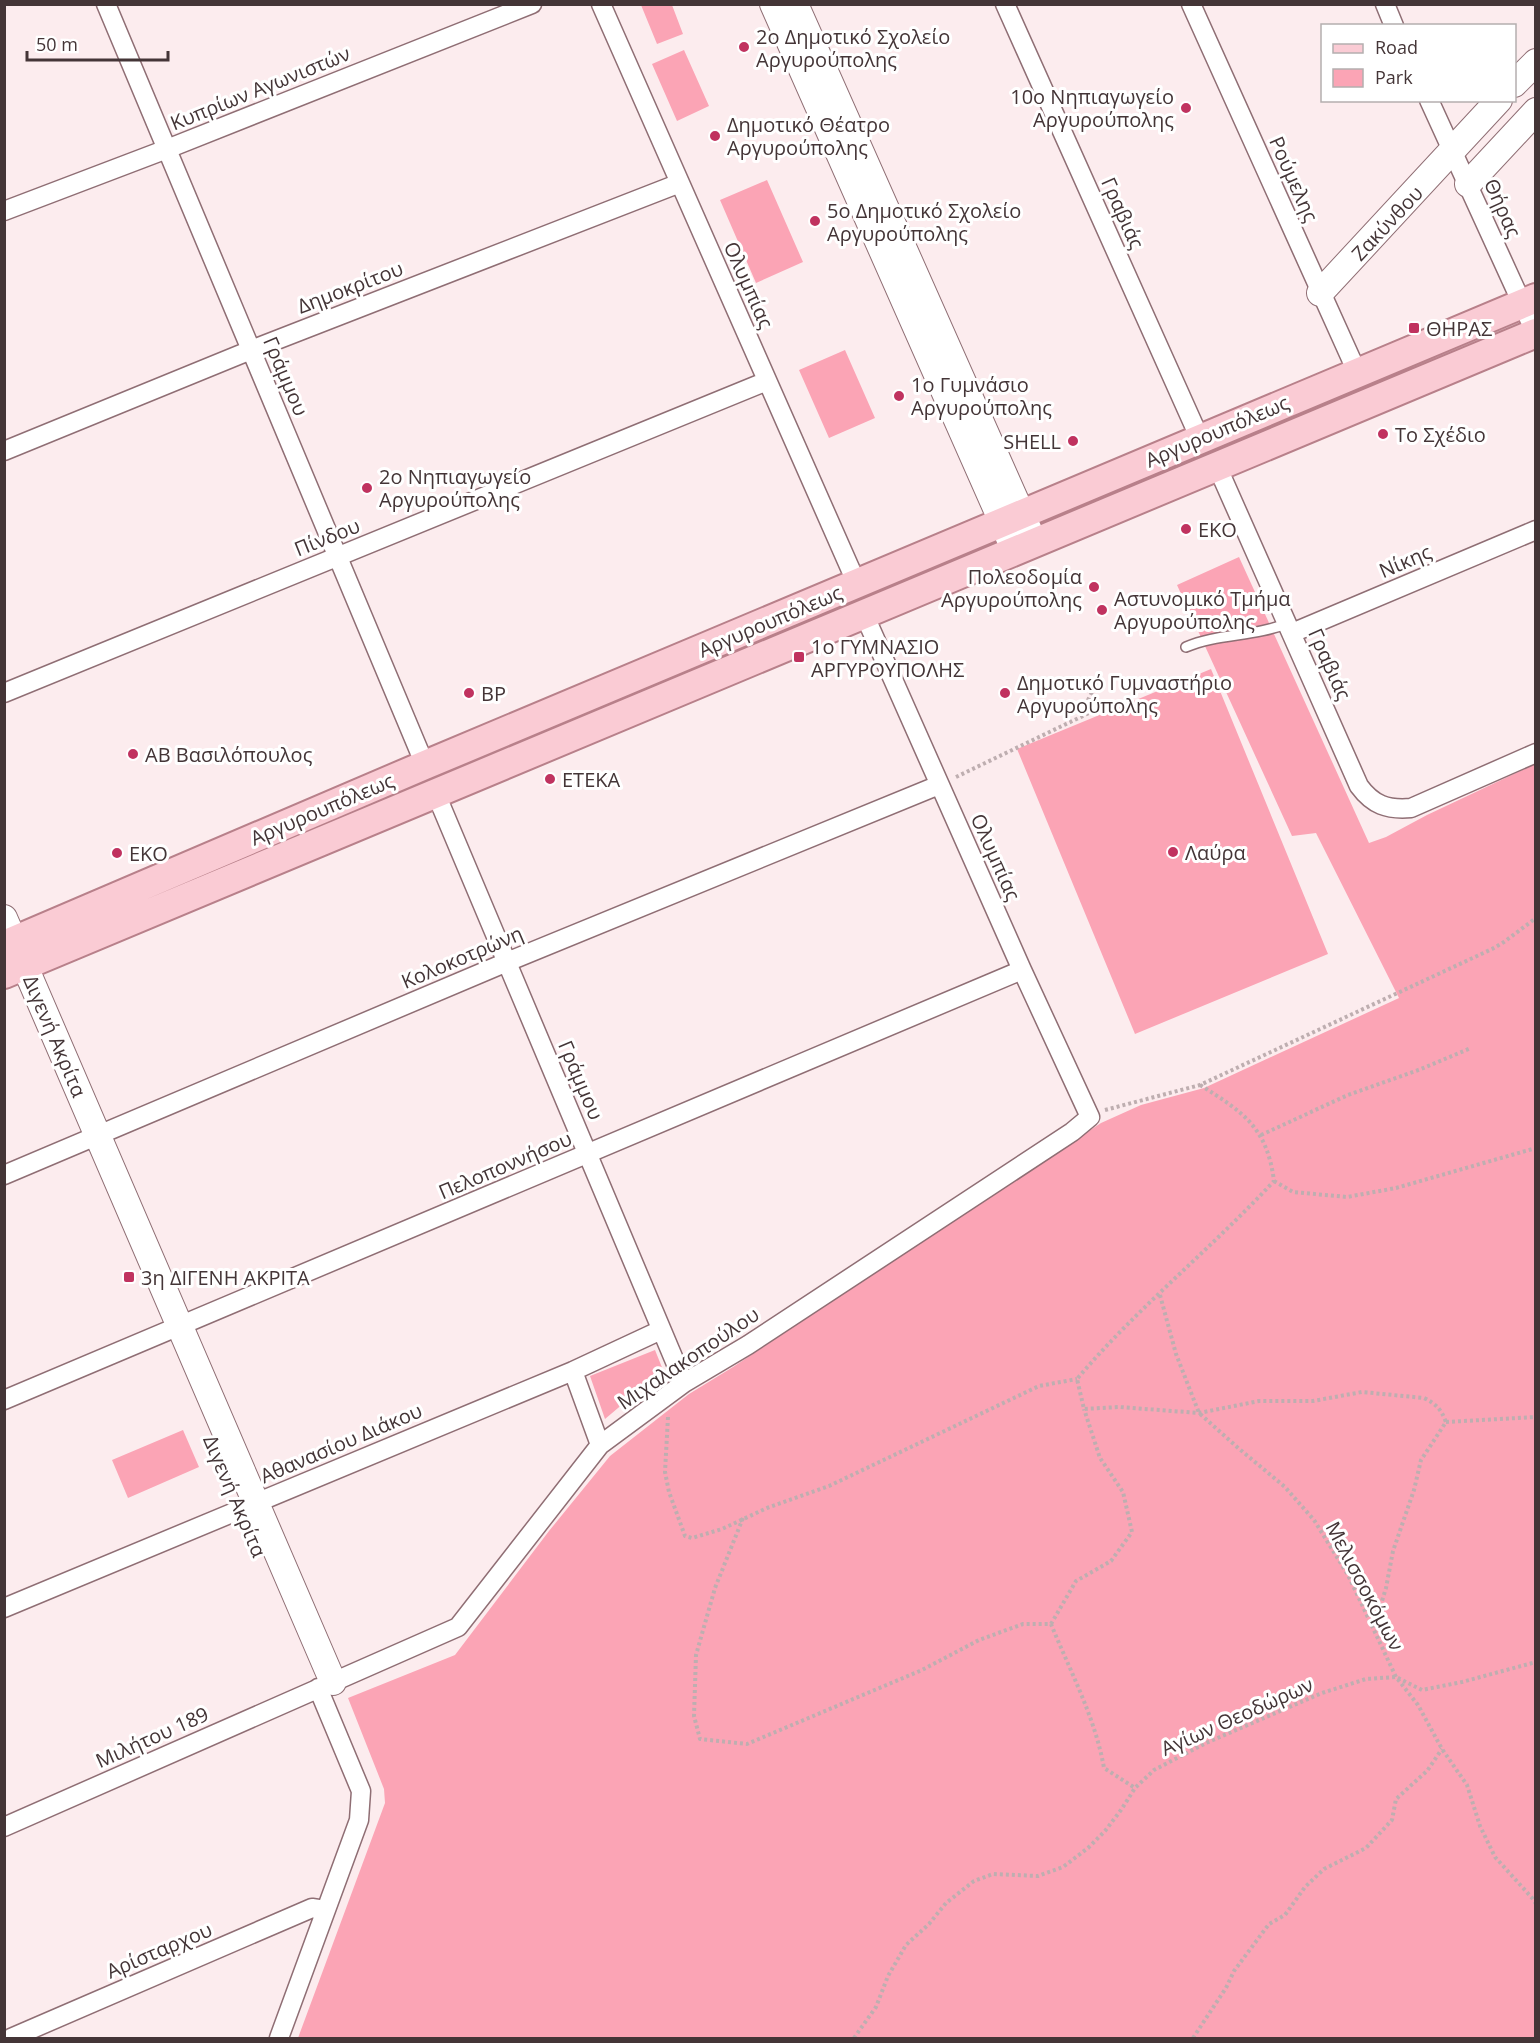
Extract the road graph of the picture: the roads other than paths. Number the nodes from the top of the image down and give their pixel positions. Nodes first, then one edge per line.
1 (106, 4) edge
2 (532, 4) edge
3 (601, 4) edge
4 (773, 4) edge
5 (795, 4) edge
6 (1005, 4) edge
7 (1191, 4) edge
8 (1385, 4) edge
9 (1394, 24) edge
10 (1536, 62) edge
11 (1516, 83) edge
12 (1430, 102) edge
13 (1497, 102) edge
14 (1536, 111) edge
15 (167, 149) junction
16 (1452, 151) junction
17 (680, 183) junction
18 (1468, 184) junction
19 (4, 211) edge
20 (1320, 293) junction
21 (1528, 301) edge
22 (1535, 333) edge
23 (251, 350) junction
24 (1357, 372) junction
25 (767, 381) junction
26 (1200, 439) junction
27 (4, 451) edge
28 (1217, 466) junction
29 (1012, 518) junction
30 (1536, 530) edge
31 (1024, 547) junction
32 (338, 557) junction
33 (857, 584) junction
34 (864, 614) junction
35 (1290, 628) junction
36 (1186, 647) dead end
37 (4, 693) edge
38 (1536, 753) edge
39 (425, 765) junction
40 (939, 785) junction
41 (436, 794) junction
42 (10, 954) edge
43 (507, 962) junction
44 (1022, 970) junction
45 (1090, 1117) joint
46 (90, 1139) junction
47 (588, 1154) junction
48 (4, 1175) edge
49 (172, 1329) junction
50 (660, 1330) junction
51 (573, 1371) junction
52 (684, 1383) junction
53 (4, 1400) edge
54 (600, 1445) junction
55 (248, 1506) junction
56 (4, 1608) edge
57 (326, 1685) junction
58 (4, 1827) edge
59 (325, 1910) junction
60 (11, 2038) edge
61 (279, 2038) edge

1 - 15 street, Γράμμου
2 - 15 street, Κυπρίων Αγωνιστών
3 - 17 street, Ολυμπίας
4 - 29 street
5 - 29 street
6 - 26 street, Γραβιάς
7 - 20 street, Ρούμελης
8 - 9 street
10 - 11 street
12 - 16 street, Θήρας
13 - 16 street, Ζακύνθου
14 - 18 street
15 - 19 street, Κυπρίων Αγωνιστών
15 - 23 street, Γράμμου
16 - 18 street, Θήρας
16 - 20 street, Ζακύνθου
17 - 23 street, Δημοκρίτου
17 - 25 street, Ολυμπίας
18 - 21 street, Θήρας
20 - 24 street, Ρούμελης
21 - 22 street, Θήρας
21 - 24 main road, Αργυρουπόλεως
22 - 28 main road, Αργυρουπόλεως
23 - 27 street, Δημοκρίτου
23 - 32 street, Γράμμου
24 - 26 main road, Αργυρουπόλεως
25 - 32 street, Πίνδου
25 - 33 street, Ολυμπίας
26 - 29 main road, Αργυρουπόλεως
28 - 31 main road, Αργυρουπόλεως
28 - 35 street, Γραβιάς
29 - 31 street
29 - 33 main road, Αργυρουπόλεως
30 - 35 street, Νίκης
31 - 34 main road, Αργυρουπόλεως
32 - 37 street, Πίνδου
32 - 39 street, Γράμμου
33 - 39 main road, Αργυρουπόλεως
34 - 40 street, Ολυμπίας
34 - 41 main road, Αργυρουπόλεως
35 - 36 lane
35 - 38 street, Γραβιάς
39 - 42 main road, Αργυρουπόλεως
40 - 43 street, Κολοκοτρώνη
40 - 44 street, Ολυμπίας
41 - 42 main road, Αργυρουπόλεως
41 - 43 street, Γράμμου
42 - 46 street, Διγενή Ακρίτα
43 - 46 street, Κολοκοτρώνη
43 - 47 street, Γράμμου
44 - 45 street, Ολυμπίας
44 - 47 street, Πελοποννήσου
45 - 52 street, Μιχαλακοπούλου
46 - 48 street, Κολοκοτρώνη
46 - 49 street, Διγενή Ακρίτα
47 - 49 street, Πελοποννήσου
47 - 50 street, Γράμμου
49 - 53 street, Πελοποννήσου
49 - 55 street, Διγενή Ακρίτα
50 - 51 street, Αθανασίου Διάκου
50 - 52 street, Γράμμου
51 - 54 street
51 - 55 street, Αθανασίου Διάκου
52 - 54 street, Μιχαλακοπούλου
54 - 57 street, Μιχαλακοπούλου
55 - 56 street, Αθανασίου Διάκου
55 - 57 street, Διγενή Ακρίτα
57 - 58 street, Μιλήτου 189
57 - 59 street, Διγενή Ακρίτα
59 - 60 street, Αρίσταρχου
59 - 61 street, Διγενή Ακρίτα

